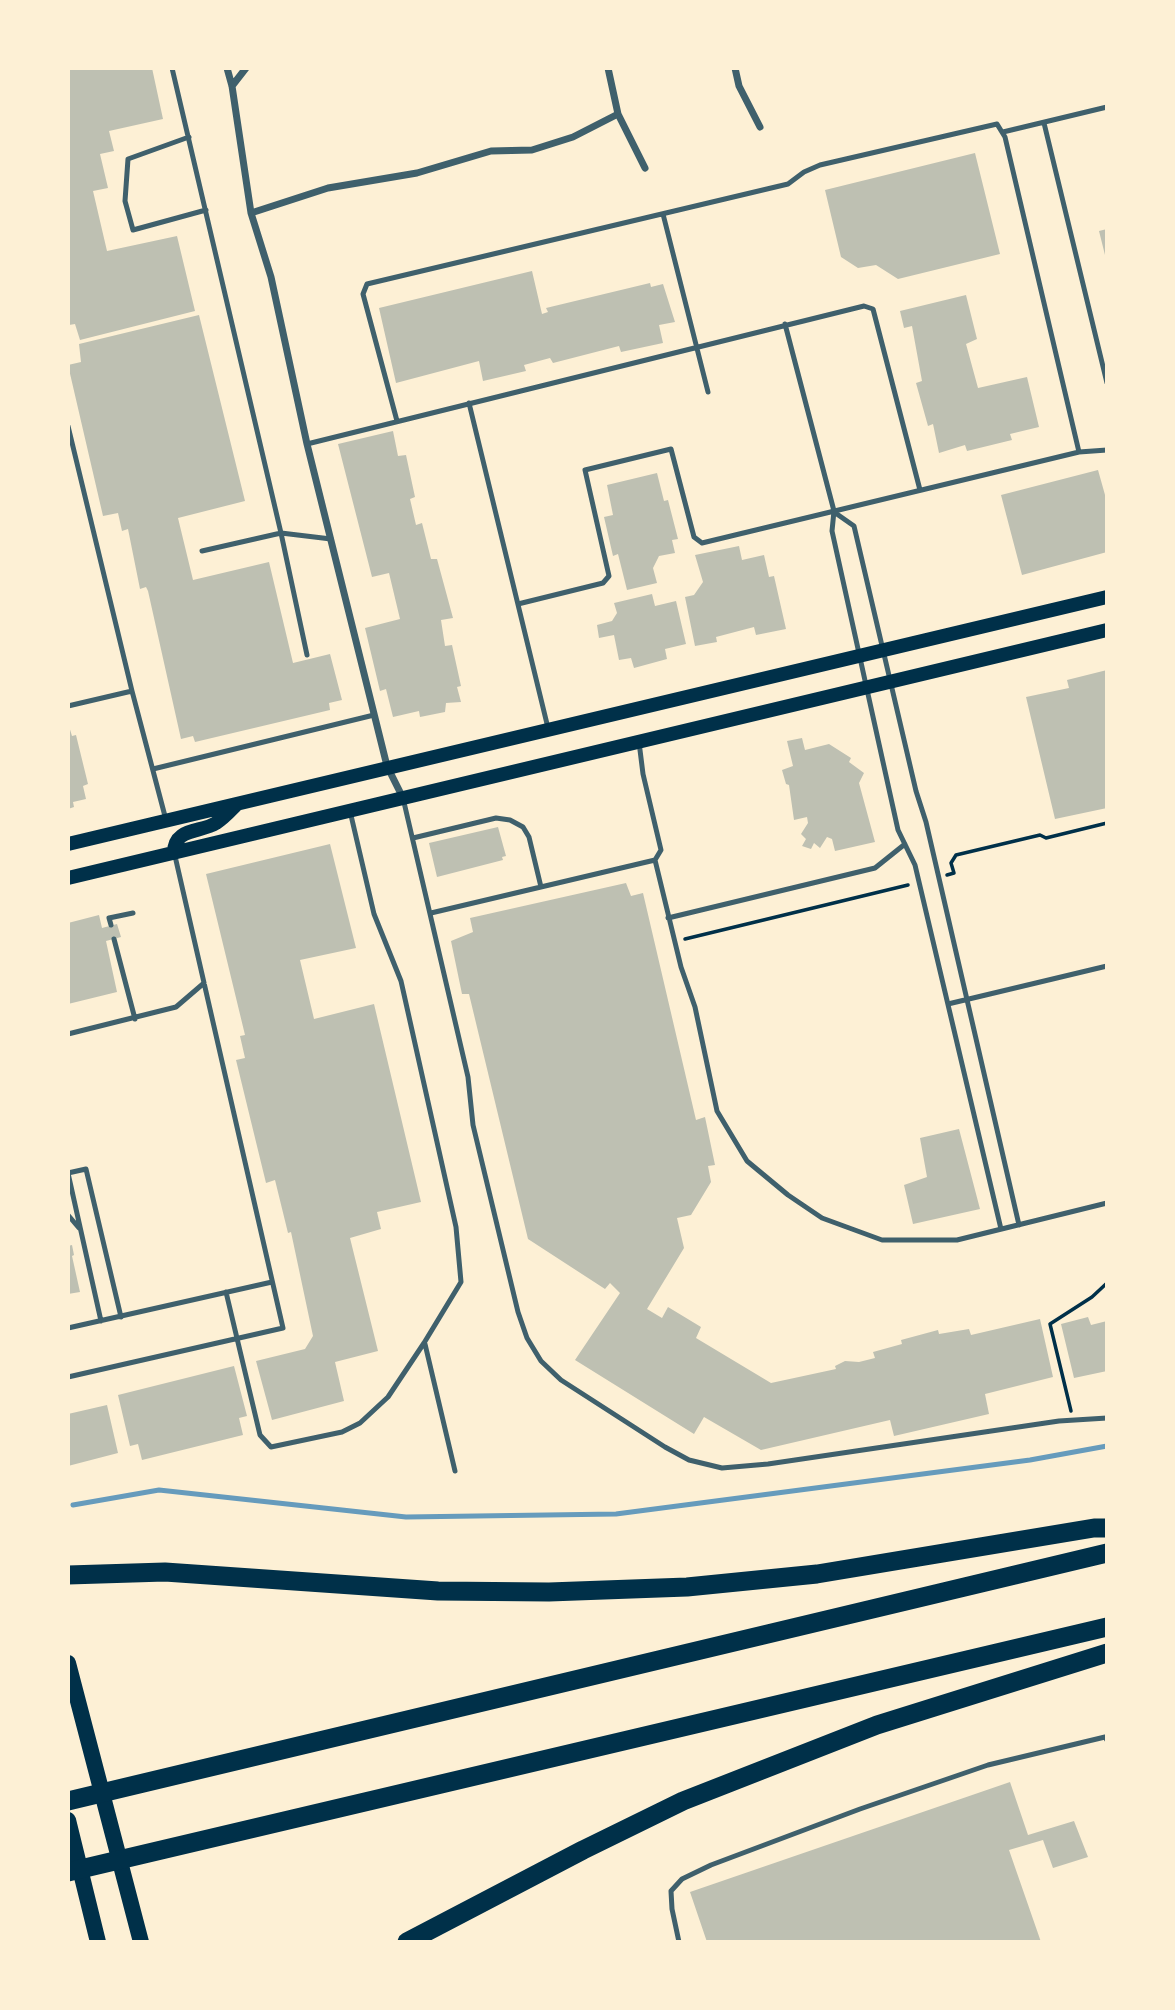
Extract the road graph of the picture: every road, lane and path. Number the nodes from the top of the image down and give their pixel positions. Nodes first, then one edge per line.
1 (172, 68) edge
2 (227, 68) edge
3 (246, 68) edge
4 (608, 68) edge
5 (734, 68) edge
6 (232, 86) junction
7 (1107, 107) edge
8 (618, 114) junction
9 (1044, 122) junction
10 (760, 127) dead end
11 (1003, 132) junction
12 (189, 137) junction
13 (645, 168) dead end
14 (206, 210) junction
15 (251, 213) junction
16 (663, 214) junction
17 (785, 324) junction
18 (696, 346) junction
19 (1107, 383) edge
20 (708, 392) dead end
21 (469, 403) junction
22 (397, 421) junction
23 (68, 426) edge
24 (307, 444) junction
25 (1107, 450) edge
26 (1079, 452) junction
27 (920, 490) junction
28 (834, 511) junction
29 (281, 533) junction
30 (331, 539) junction
31 (202, 551) dead end
32 (1107, 597) edge
33 (518, 604) junction
34 (1107, 630) edge
35 (884, 650) junction
36 (307, 655) dead end
37 (860, 656) junction
38 (891, 681) junction
39 (867, 687) junction
40 (132, 691) junction
41 (68, 706) edge
42 (374, 715) junction
43 (548, 728) junction
44 (638, 741) junction
45 (387, 766) junction
46 (153, 769) junction
47 (403, 798) junction
48 (238, 803) junction
49 (351, 811) junction
50 (166, 820) junction
51 (1107, 823) edge
52 (413, 838) junction
53 (68, 844) edge
54 (905, 844) junction
55 (174, 853) junction
56 (655, 860) junction
57 (939, 877) junction
58 (68, 878) edge
59 (919, 882) junction
60 (541, 887) junction
61 (133, 913) dead end
62 (431, 913) junction
63 (668, 918) junction
64 (111, 925) dead end
65 (114, 939) dead end
66 (674, 941) junction
67 (1107, 966) edge
68 (204, 983) junction
69 (967, 999) junction
70 (948, 1003) junction
71 (135, 1019) junction
72 (68, 1034) edge
73 (68, 1173) edge
74 (1107, 1203) edge
75 (68, 1215) edge
76 (1019, 1225) junction
77 (1001, 1229) junction
78 (81, 1231) junction
79 (272, 1282) junction
80 (1107, 1283) edge
81 (226, 1292) junction
82 (121, 1317) junction
83 (101, 1321) junction
84 (68, 1328) edge
85 (238, 1338) junction
86 (424, 1343) junction
87 (68, 1377) edge
88 (1107, 1418) edge
89 (1074, 1420) junction
90 (455, 1471) dead end
91 (1107, 1528) edge
92 (1107, 1553) edge
93 (68, 1576) edge
94 (1107, 1627) edge
95 (1107, 1653) edge
96 (68, 1663) edge
97 (1107, 1740) edge
98 (68, 1801) edge
99 (68, 1820) edge
100 (68, 1872) edge
101 (98, 1942) edge
102 (141, 1942) edge
103 (407, 1942) edge
104 (679, 1942) edge

1 - 12 lane
2 - 6 street
3 - 6 street
4 - 8 street
5 - 10 street
6 - 15 street
7 - 9 lane
8 - 13 street
8 - 15 street
9 - 11 lane
9 - 19 lane
11 - 16 lane
11 - 26 lane
12 - 14 lane
12 - 14 lane
14 - 29 lane
15 - 24 street
16 - 18 lane
16 - 22 lane
17 - 18 lane
17 - 27 lane
17 - 28 lane
18 - 20 lane
18 - 21 lane
21 - 22 lane
21 - 33 lane
22 - 24 lane
23 - 40 lane
24 - 30 street
25 - 26 lane
26 - 27 lane
27 - 28 lane
28 - 33 lane
28 - 35 lane
28 - 37 lane
29 - 30 lane
29 - 31 lane
29 - 36 lane
30 - 42 street
32 - 35 main road
33 - 43 lane
34 - 38 main road
35 - 37 main road
35 - 38 lane
37 - 39 lane
37 - 43 main road
38 - 39 main road
38 - 57 lane
39 - 44 main road
39 - 54 lane
40 - 41 lane
40 - 46 lane
42 - 45 street
42 - 46 lane
43 - 45 main road
44 - 47 main road
44 - 56 lane
45 - 47 street
45 - 48 main road
46 - 50 lane
47 - 49 main road
47 - 52 lane
48 - 50 main road
48 - 55 main road
49 - 55 main road
49 - 86 lane
50 - 53 main road
51 - 57 path
52 - 60 lane
52 - 62 lane
54 - 59 lane
54 - 63 lane
55 - 58 main road
55 - 68 lane
56 - 60 lane
56 - 63 lane
57 - 69 lane
59 - 66 path
59 - 70 lane
60 - 62 lane
61 - 64 lane
62 - 89 lane
63 - 66 lane
65 - 71 lane
66 - 77 lane
67 - 69 lane
68 - 71 lane
68 - 79 lane
69 - 70 lane
69 - 76 lane
70 - 77 lane
71 - 72 lane
73 - 78 lane
73 - 82 lane
74 - 76 lane
75 - 78 lane
76 - 77 lane
78 - 83 lane
79 - 81 lane
79 - 85 lane
80 - 89 path
81 - 82 lane
81 - 85 lane
82 - 83 lane
83 - 84 lane
85 - 86 lane
85 - 87 lane
86 - 90 lane
88 - 89 lane
91 - 93 highway
92 - 98 highway
94 - 100 highway
95 - 103 highway
96 - 102 main road
97 - 104 lane
99 - 101 main road

